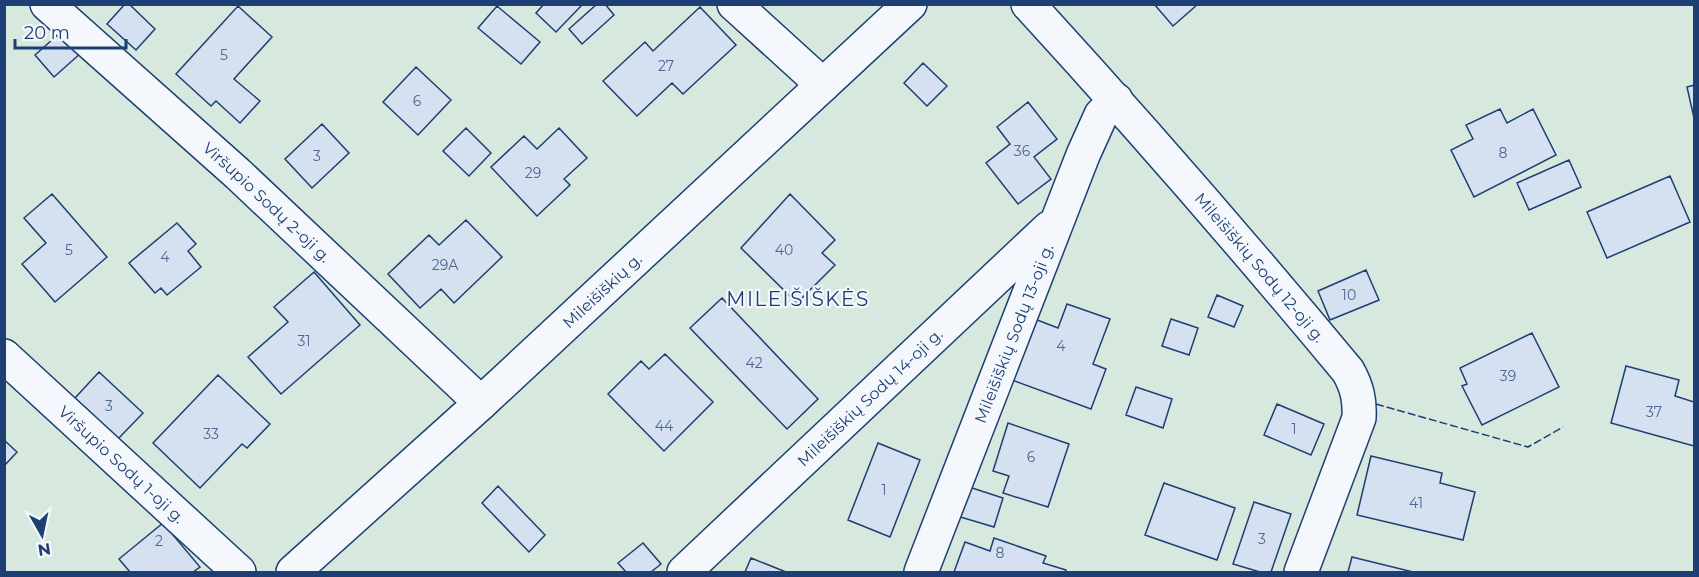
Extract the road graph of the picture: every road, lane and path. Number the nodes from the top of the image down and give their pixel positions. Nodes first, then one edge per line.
1 (734, 4) edge
2 (910, 4) edge
3 (1028, 4) edge
4 (50, 6) edge
5 (824, 85) junction
6 (1116, 100) junction
7 (1055, 222) junction
8 (4, 356) edge
9 (481, 403) junction
10 (239, 573) edge
11 (293, 573) edge
12 (684, 573) edge
13 (921, 573) edge
14 (1301, 573) edge

1 - 5 street
2 - 5 street, Mileišiškių g.
3 - 6 street, Mileišiškių Sodų 12-oji g.
4 - 9 street, Viršupio Sodų 2-oji g.
5 - 9 street, Mileišiškių g.
6 - 7 street, Mileišiškių Sodų 13-oji g.
6 - 14 street, Mileišiškių Sodų 12-oji g.
7 - 12 street, Mileišiškių Sodų 14-oji g.
7 - 13 street, Mileišiškių Sodų 13-oji g.
8 - 10 street, Viršupio Sodų 1-oji g.
9 - 11 street, Mileišiškių g.

